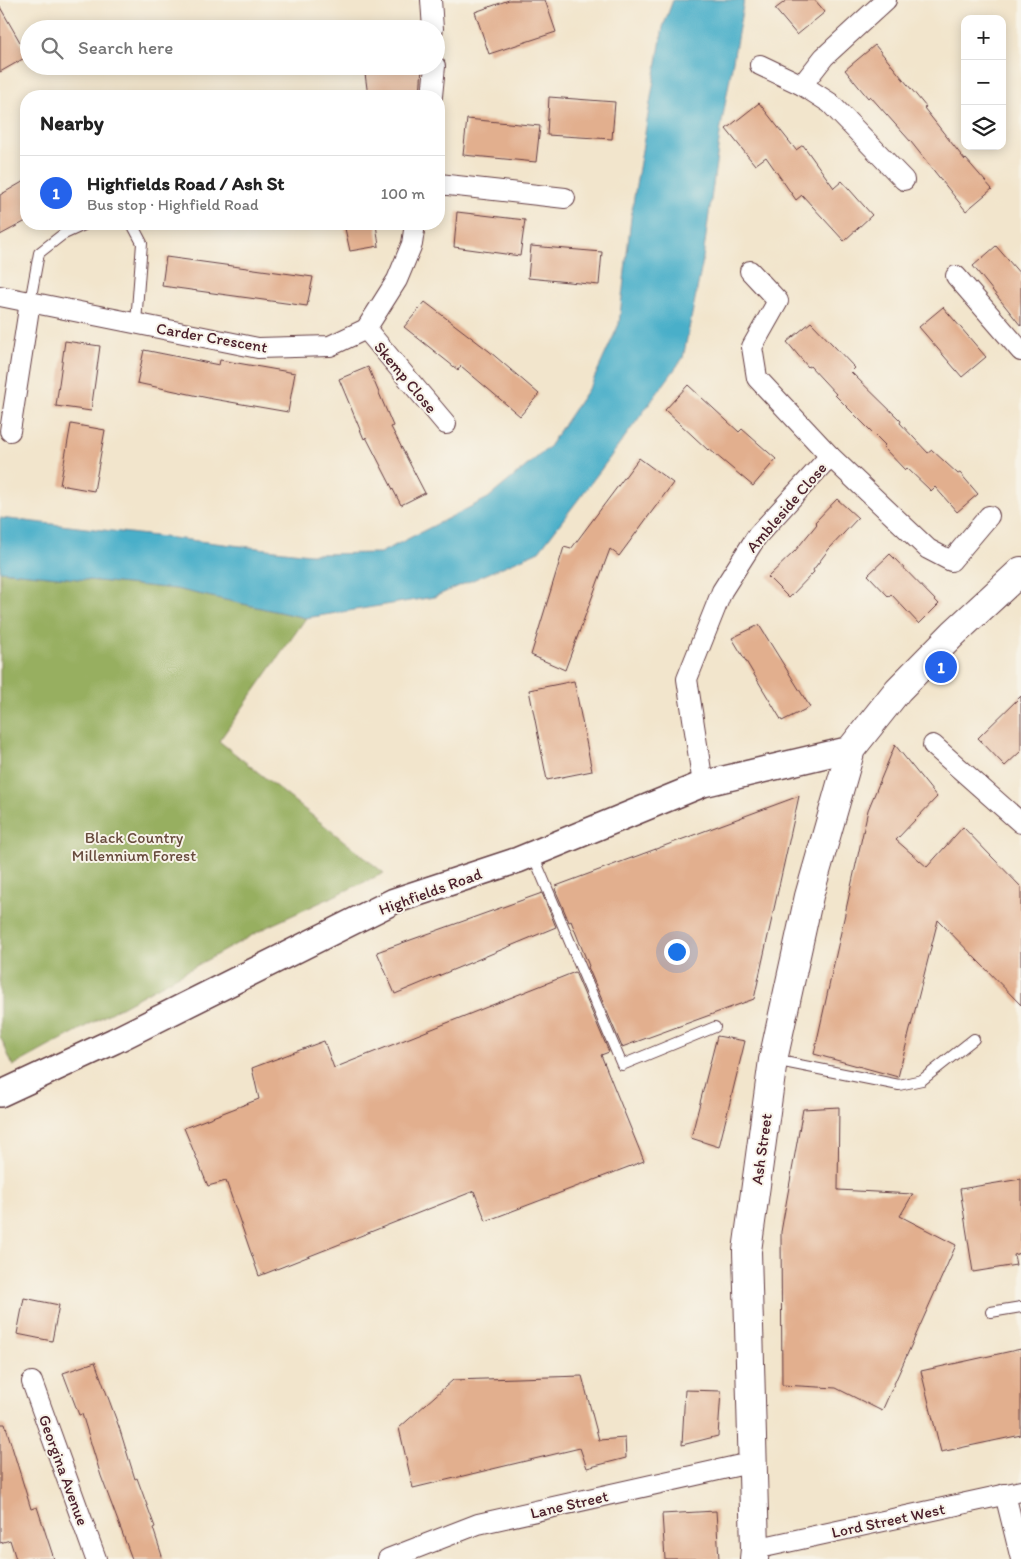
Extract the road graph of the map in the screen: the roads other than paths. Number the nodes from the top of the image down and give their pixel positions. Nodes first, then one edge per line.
1 (431, 0) edge
2 (886, 0) edge
3 (432, 20) edge
4 (760, 65) dead end
5 (434, 75) edge
6 (802, 85) junction
7 (433, 90) edge
8 (904, 180) dead end
9 (445, 185) edge
10 (566, 198) dead end
11 (73, 230) edge
12 (135, 230) edge
13 (414, 230) edge
14 (750, 271) dead end
15 (956, 276) dead end
16 (0, 296) edge
17 (30, 302) junction
18 (136, 323) junction
19 (366, 330) junction
20 (1021, 351) edge
21 (446, 424) dead end
22 (10, 431) dead end
23 (830, 456) junction
24 (989, 516) dead end
25 (1021, 571) edge
26 (933, 745) dead end
27 (851, 749) junction
28 (703, 784) junction
29 (1021, 823) edge
30 (532, 854) junction
31 (715, 1028) dead end
32 (974, 1039) dead end
33 (773, 1060) junction
34 (0, 1094) edge
35 (1021, 1307) edge
36 (991, 1312) dead end
37 (32, 1382) dead end
38 (754, 1462) junction
39 (1013, 1492) edge
40 (755, 1554) edge
41 (96, 1559) edge
42 (388, 1559) edge
43 (1021, 1559) edge

1 - 3 street
2 - 6 street
4 - 6 street
5 - 7 street
6 - 8 street
9 - 10 street
11 - 17 lane
12 - 18 lane
13 - 19 street
14 - 23 street, Ambleside Close
15 - 20 street
16 - 17 street, Carder Crescent
17 - 18 street, Carder Crescent
17 - 22 street
18 - 19 street, Carder Crescent
19 - 21 street, Skemp Close
23 - 24 street, Ambleside Close
23 - 28 street, Ambleside Close
25 - 27 main road
26 - 29 street
27 - 28 street, Highfields Road
27 - 33 main road, Ash Street
28 - 30 street, Highfields Road
30 - 31 lane
30 - 34 street, Highfields Road
32 - 33 lane
33 - 38 main road, Ash Street
35 - 36 lane
37 - 41 street, Georgina Avenue
38 - 40 main road, Ash Street
38 - 42 street, Lane Street
39 - 40 street, Lord Street West
39 - 43 street

